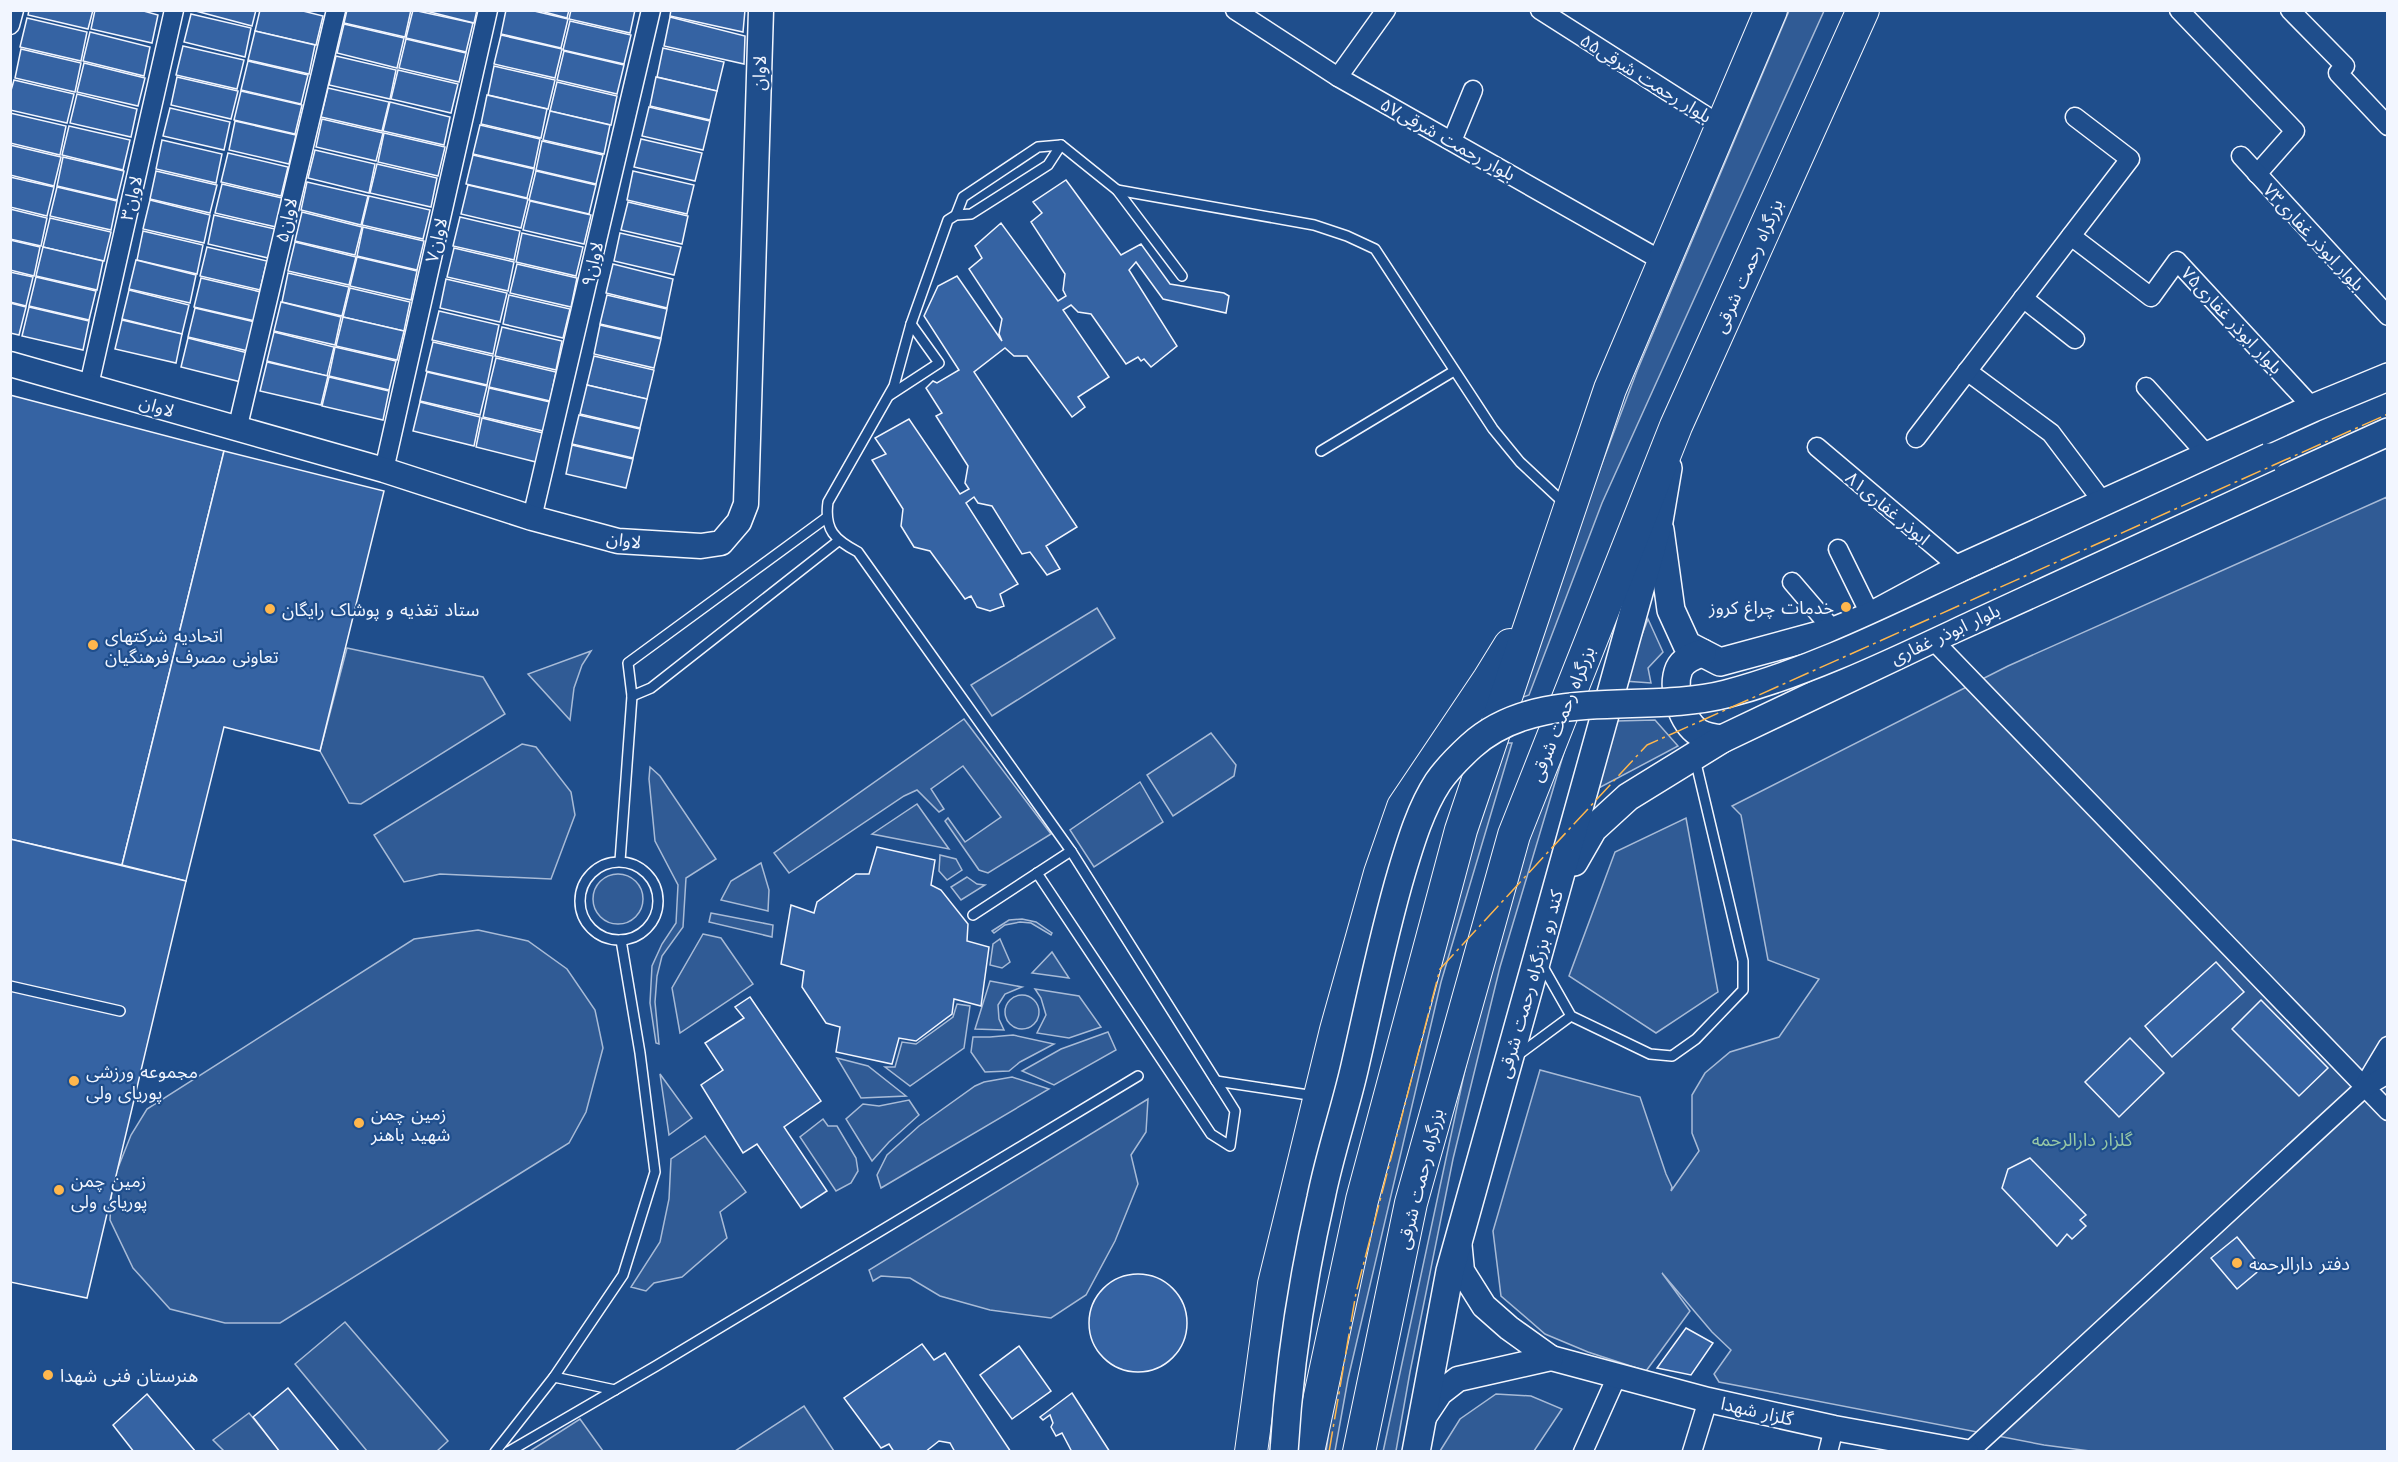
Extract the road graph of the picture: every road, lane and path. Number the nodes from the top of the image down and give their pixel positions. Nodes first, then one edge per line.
1 (14, 10) edge
2 (174, 10) edge
3 (336, 10) edge
4 (488, 10) edge
5 (651, 10) edge
6 (761, 10) edge
7 (1235, 10) edge
8 (1386, 10) edge
9 (1540, 10) edge
10 (1771, 10) edge
11 (1863, 10) edge
12 (2178, 10) edge
13 (2290, 10) edge
14 (10, 25) edge
15 (1338, 77) junction
16 (1473, 90) dead end
17 (2075, 117) dead end
18 (1722, 126) junction
19 (2388, 126) edge
20 (1452, 141) junction
21 (1061, 145) junction
22 (2241, 156) dead end
23 (2257, 174) junction
24 (1117, 190) junction
25 (956, 215) junction
26 (2071, 236) junction
27 (1664, 262) junction
28 (1182, 276) dead end
29 (2023, 298) junction
30 (2388, 316) edge
31 (912, 324) junction
32 (2075, 339) dead end
33 (10, 364) edge
34 (1454, 371) junction
35 (1967, 371) junction
36 (2388, 377) edge
37 (89, 385) junction
38 (2146, 387) dead end
39 (887, 397) junction
40 (2308, 410) junction
41 (1676, 426) junction
42 (237, 430) junction
43 (2388, 432) edge
44 (1916, 438) dead end
45 (1817, 447) dead end
46 (1321, 451) dead end
47 (2208, 456) junction
48 (384, 470) junction
49 (2103, 502) junction
50 (1569, 509) junction
51 (532, 518) junction
52 (826, 518) junction
53 (1659, 521) junction
54 (837, 542) junction
55 (1838, 549) dead end
56 (1960, 568) junction
57 (1792, 582) dead end
58 (1541, 592) junction
59 (1871, 616) junction
60 (1834, 631) junction
61 (1932, 639) junction
62 (1702, 653) junction
63 (632, 696) junction
64 (1722, 739) junction
65 (1695, 756) junction
66 (1071, 851) junction
67 (620, 861) junction
68 (1037, 873) junction
69 (1553, 900) junction
70 (973, 915) dead end
71 (621, 940) junction
72 (1538, 957) junction
73 (10, 986) edge
74 (120, 1011) dead end
75 (1571, 1016) junction
76 (2388, 1046) edge
77 (1508, 1062) junction
78 (2388, 1074) edge
79 (1138, 1076) dead end
80 (1216, 1081) junction
81 (2364, 1088) junction
82 (1320, 1097) junction
83 (2388, 1111) edge
84 (1459, 1239) junction
85 (1551, 1358) junction
86 (1617, 1376) junction
87 (554, 1377) junction
88 (615, 1390) junction
89 (1708, 1400) junction
90 (1420, 1422) junction
91 (1834, 1428) junction
92 (495, 1452) edge
93 (508, 1452) edge
94 (1251, 1452) edge
95 (1284, 1452) edge
96 (1308, 1452) edge
97 (1359, 1452) edge
98 (1416, 1452) edge
99 (1583, 1452) edge
100 (1692, 1452) edge
101 (1828, 1452) edge
102 (1968, 1452) edge

1 - 14 street
2 - 37 street, ۳لاوان
3 - 42 street, ۵لاوان
4 - 48 street, ۷لاوان
5 - 51 street, ۹لاوان
6 - 51 street, لاوان
7 - 15 street, ۵۷بلوار رحمت شرقی
8 - 15 street
9 - 18 street, بلوار رحمت شرقی۵۵
10 - 18 highway
11 - 41 highway, بزرگراه رحمت شرقی
12 - 23 street
13 - 19 street
15 - 20 street, ۵۷بلوار رحمت شرقی
16 - 20 street
17 - 26 street
18 - 27 highway
20 - 27 street, ۵۷بلوار رحمت شرقی
21 - 24 lane
21 - 25 lane
21 - 25 lane
22 - 23 street, بلوار ابوذر غفاری۷۳
23 - 30 street, بلوار ابوذر غفاری۷۳
24 - 28 lane
24 - 34 lane
25 - 31 lane
26 - 29 street
26 - 40 street, بلوار ابوذر غفاری۷۵
27 - 50 highway
29 - 32 street
29 - 35 street
31 - 39 lane
31 - 39 lane
33 - 37 street, لاوان
34 - 46 lane
34 - 50 lane
35 - 44 street
35 - 49 street
36 - 40 main road
37 - 42 street, لاوان
38 - 47 street
39 - 52 lane
40 - 47 main road
40 - 95 main road, bridge
41 - 53 main road
41 - 97 highway, بزرگراه رحمت شرقی
42 - 48 street, لاوان
43 - 61 main road, بلوار ابوذر غفاری
45 - 56 street, ۸۱ابوذر غفاری
47 - 49 main road
48 - 51 street, لاوان
49 - 56 main road
50 - 58 highway
52 - 54 lane
52 - 63 lane
53 - 62 main road
53 - 69 main road, کند رو بزرگراه رحمت شرقی
54 - 63 lane
54 - 66 lane
55 - 59 street
56 - 59 main road
57 - 60 street
58 - 82 highway
58 - 96 highway
59 - 60 main road
60 - 62 main road
61 - 64 main road, بلوار ابوذر غفاری
61 - 81 street
62 - 64 main road
63 - 67 lane
64 - 65 main road, بلوار ابوذر غفاری
65 - 69 main road, بلوار ابوذر غفاری
65 - 75 lane
66 - 68 lane
66 - 80 lane
67 - 71 lane
67 - 71 lane
68 - 70 lane
68 - 80 lane
69 - 72 main road, کند رو بزرگراه رحمت شرقی
71 - 87 lane
72 - 75 lane
72 - 77 main road, کند رو بزرگراه رحمت شرقی
73 - 74 lane
75 - 77 lane
76 - 81 street
77 - 84 main road, کند رو بزرگراه رحمت شرقی
78 - 81 street
79 - 88 lane
80 - 82 lane
81 - 83 street
81 - 102 street
82 - 94 highway
84 - 85 street, گلزار شهدا
84 - 90 main road, کند رو بزرگراه رحمت شرقی
85 - 86 street, گلزار شهدا
85 - 90 street, گلزار شهدا
86 - 89 street, گلزار شهدا
86 - 99 street
87 - 88 lane
87 - 92 lane
88 - 93 lane
89 - 91 street, گلزار شهدا
89 - 100 street
90 - 98 main road, کند رو بزرگراه رحمت شرقی
91 - 101 street
91 - 102 street, گلزار شهدا

